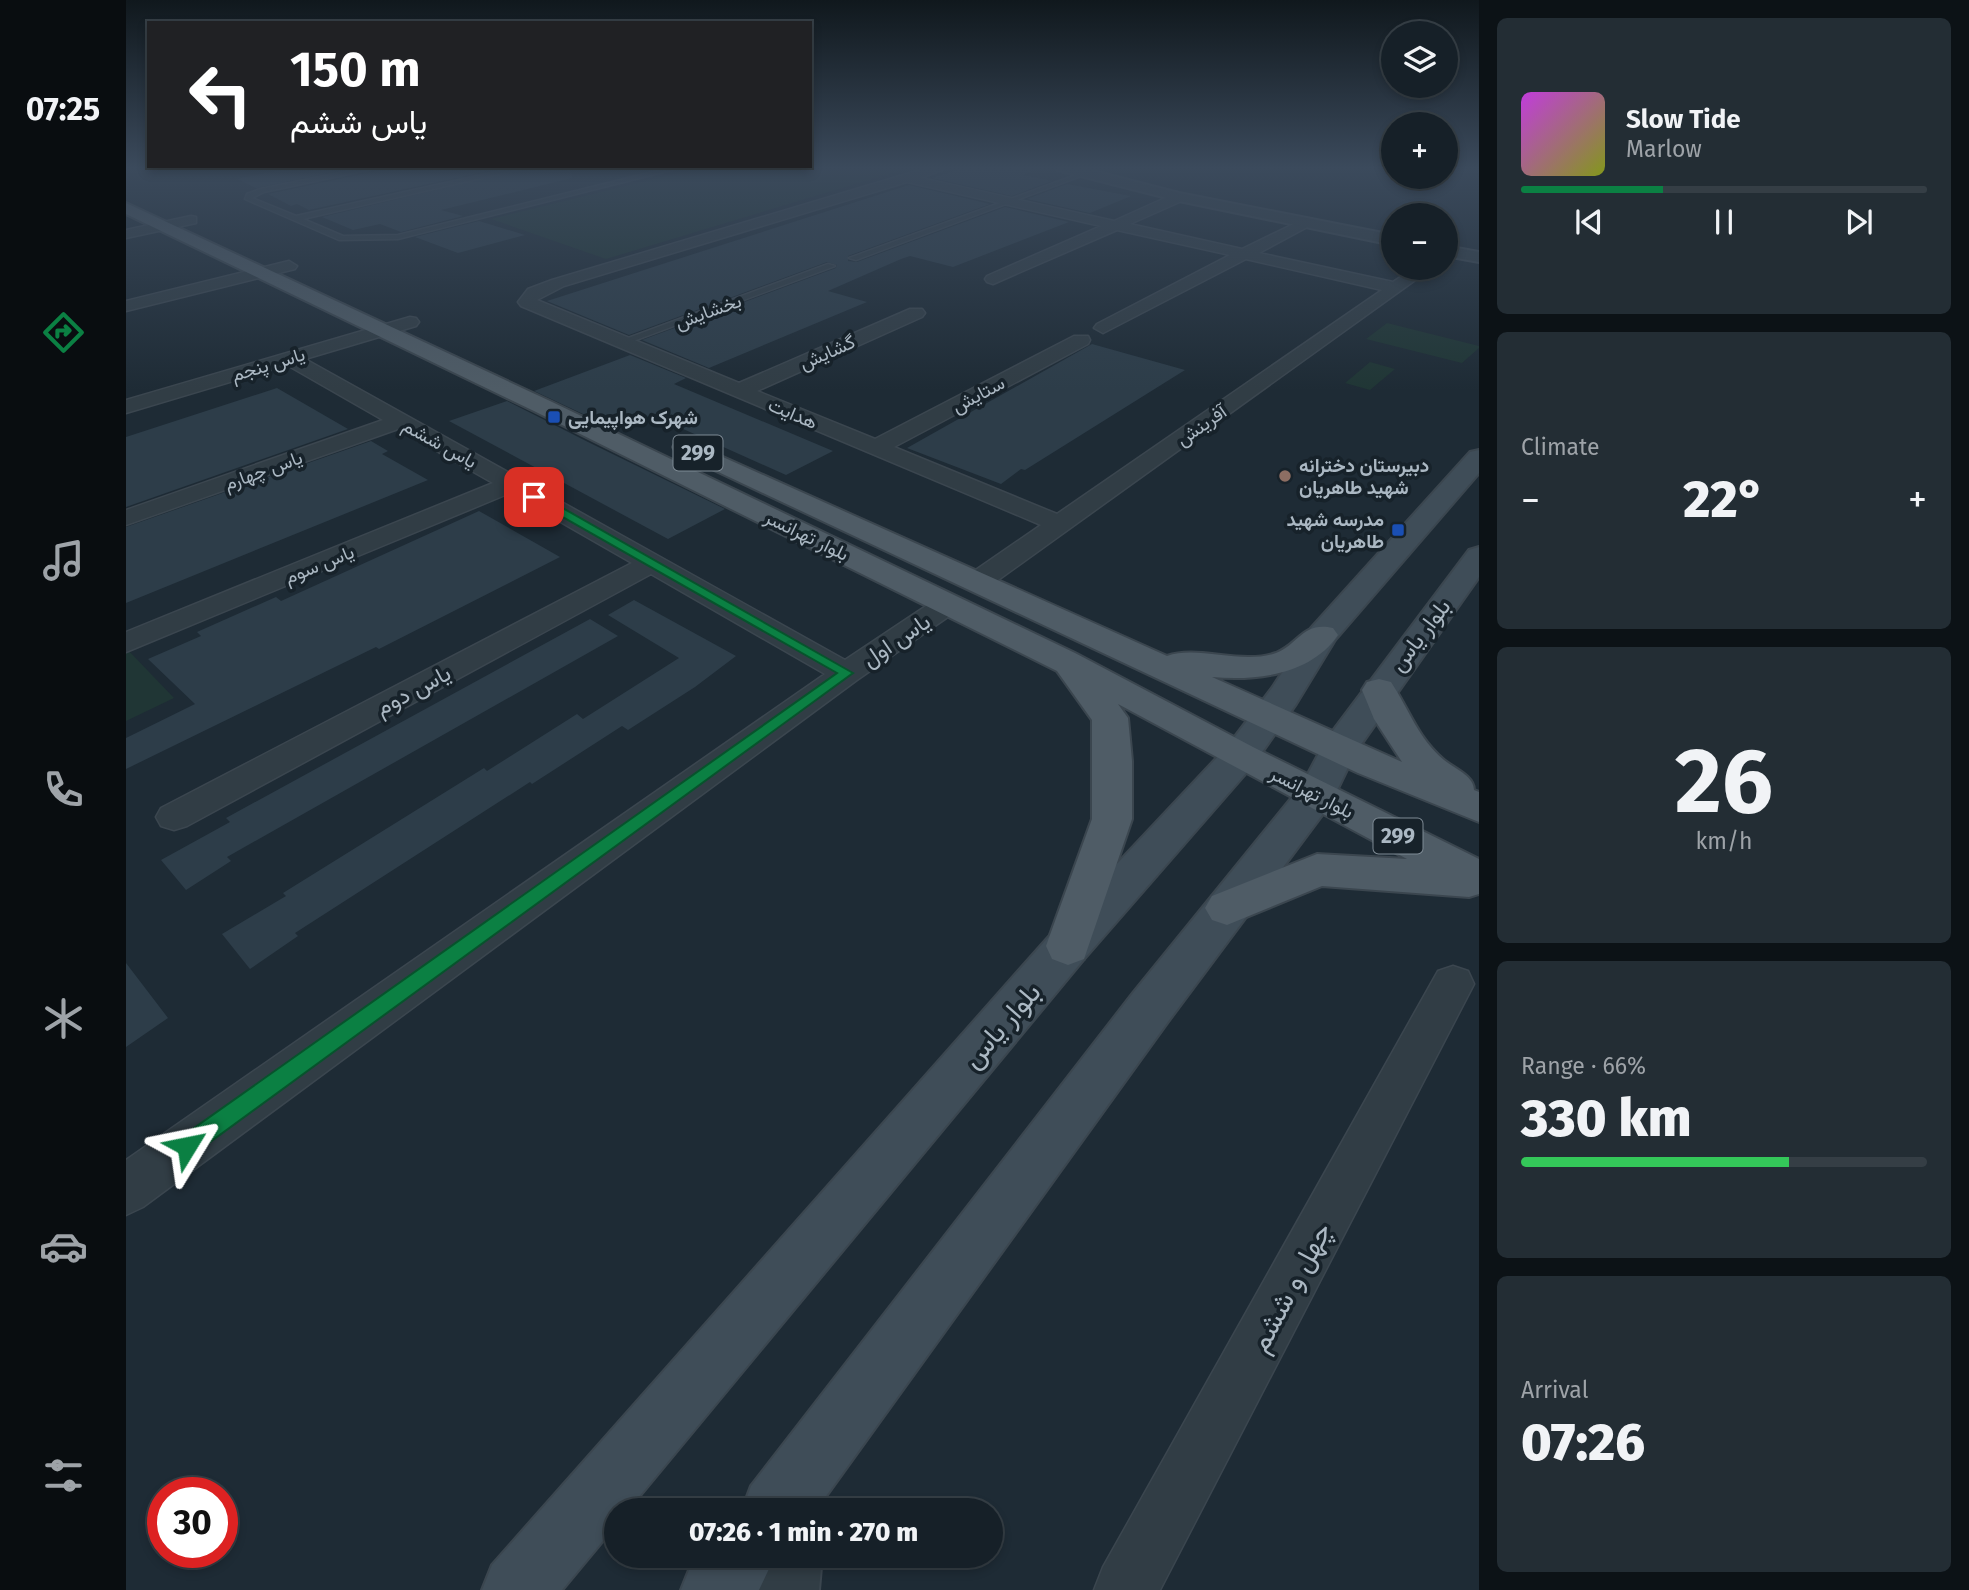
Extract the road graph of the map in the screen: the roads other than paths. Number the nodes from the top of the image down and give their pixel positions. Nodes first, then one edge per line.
1 (196, 241) edge
2 (237, 241) edge
3 (697, 241) edge
4 (899, 241) edge
5 (1078, 241) edge
6 (1187, 241) edge
7 (1269, 241) edge
8 (1458, 253) edge
9 (1244, 254) junction
10 (1479, 257) edge
11 (853, 258) dead end
12 (289, 265) junction
13 (831, 266) dead end
14 (261, 272) junction
15 (993, 279) dead end
16 (1407, 280) edge
17 (1395, 288) junction
18 (126, 306) edge
19 (916, 313) dead end
20 (410, 322) junction
21 (1102, 328) dead end
22 (383, 330) junction
23 (1081, 340) dead end
24 (625, 341) junction
25 (289, 358) junction
26 (739, 391) junction
27 (596, 406) dead end
28 (126, 407) edge
29 (400, 421) junction
30 (657, 434) dead end
31 (875, 447) junction
32 (1479, 457) edge
33 (511, 484) junction
34 (126, 518) edge
35 (1059, 524) junction
36 (1479, 556) edge
37 (652, 563) junction
38 (963, 593) junction
39 (1322, 635) junction
40 (126, 643) edge
41 (1063, 660) junction
42 (1145, 660) junction
43 (846, 673) junction
44 (1379, 690) junction
45 (1269, 715) junction
46 (1339, 749) junction
47 (1240, 756) junction
48 (1317, 793) junction
49 (1479, 802) edge
50 (1479, 811) edge
51 (174, 817) dead end
52 (1479, 869) edge
53 (1479, 880) edge
54 (1227, 908) junction
55 (1068, 946) junction
56 (1453, 984) dead end
57 (126, 1189) edge
58 (790, 1498) edge
59 (732, 1568) edge
60 (787, 1568) edge
61 (517, 1590) edge
62 (716, 1590) edge
63 (784, 1590) edge
64 (1126, 1590) edge

1 - 14 main road, بلوار تهرانسر / 299
2 - 12 main road
3 - 24 street, هدایت
4 - 11 lane
5 - 15 street
6 - 9 street
7 - 9 street
8 - 10 street
9 - 17 street
9 - 21 street
12 - 14 street
12 - 20 main road
13 - 24 lane, بخشایش
14 - 18 street
14 - 22 main road, بلوار تهرانسر / 299
16 - 17 street, آفرینش
17 - 35 street, آفرینش
19 - 26 street, گشایش
20 - 22 street, یاس پنجم
20 - 27 main road
22 - 25 street, یاس پنجم
22 - 38 main road, بلوار تهرانسر / 299
23 - 31 street, ستایش
24 - 26 street, هدایت
25 - 28 street, یاس پنجم
25 - 29 street, یاس ششم
26 - 31 street, هدایت
29 - 33 street, یاس ششم
29 - 34 street, یاس چهارم
30 - 38 main road, بلوار تهرانسر / 299
31 - 35 street, هدایت
32 - 39 main road, بلوار یاس
33 - 37 street, یاس ششم
33 - 40 street, یاس سوم
35 - 38 street, آفرینش
36 - 44 main road, بلوار یاس
37 - 43 street, یاس ششم
37 - 51 street, یاس دوم
38 - 41 main road, بلوار تهرانسر / 299
38 - 42 main road, بلوار تهرانسر / 299
38 - 43 street, یاس اول
39 - 42 main road
39 - 45 main road, بلوار یاس
41 - 47 main road, بلوار تهرانسر / 299
41 - 55 main road
42 - 45 main road, بلوار تهرانسر / 299
43 - 57 street, یاس اول
44 - 46 main road, بلوار یاس
44 - 49 main road
45 - 46 main road, بلوار تهرانسر / 299
45 - 47 main road, بلوار یاس
46 - 48 main road, بلوار یاس
46 - 50 main road, بلوار تهرانسر / 299
47 - 48 main road, بلوار تهرانسر / 299
47 - 55 main road, بلوار یاس
48 - 53 main road, بلوار تهرانسر / 299
48 - 54 main road, بلوار یاس
50 - 52 main road
53 - 54 main road
54 - 58 main road
55 - 61 main road, بلوار یاس
56 - 64 street, چهل و ششم
59 - 62 main road
60 - 63 street

